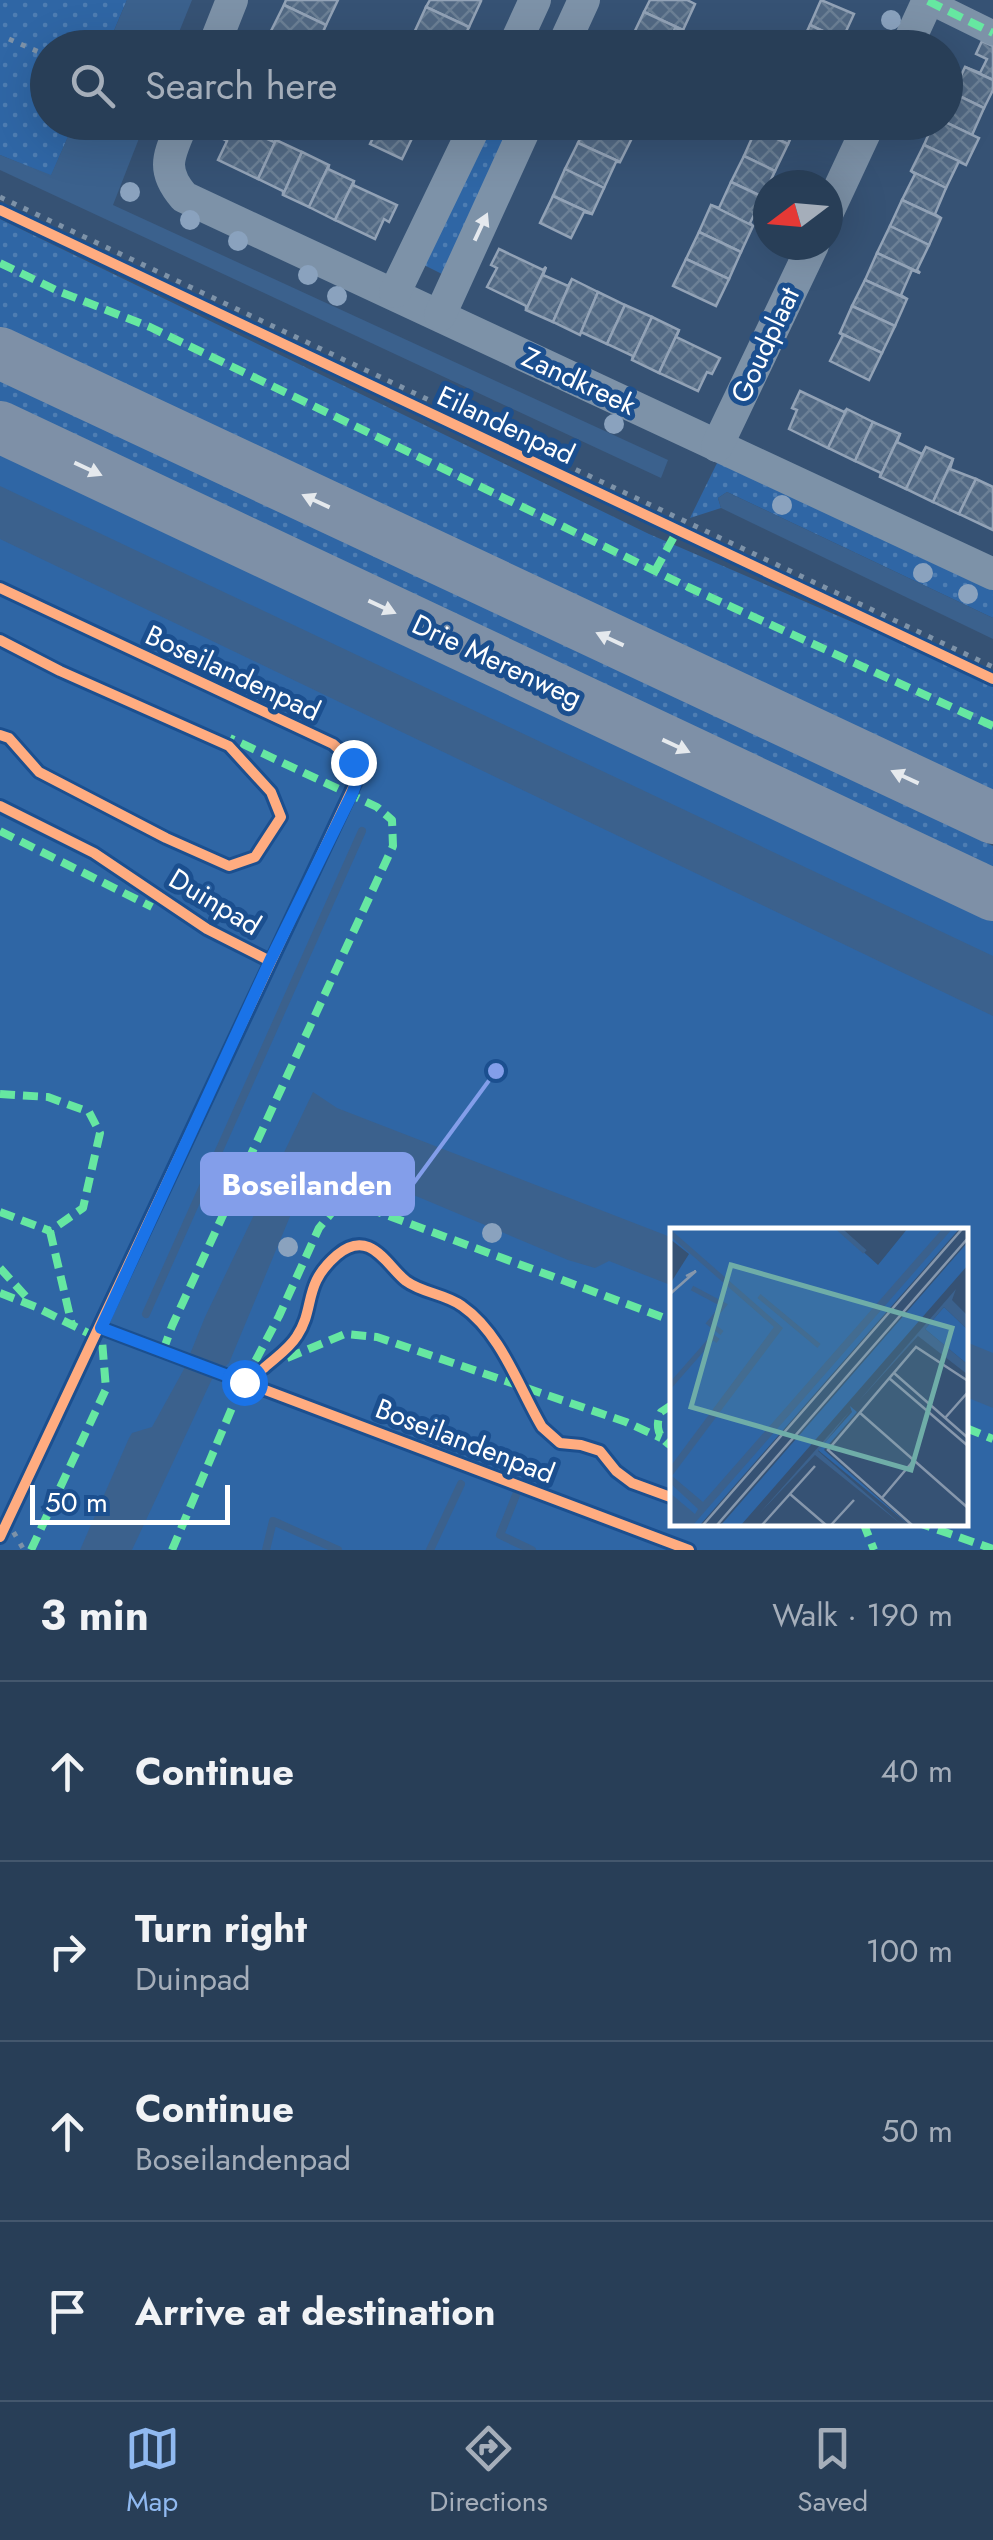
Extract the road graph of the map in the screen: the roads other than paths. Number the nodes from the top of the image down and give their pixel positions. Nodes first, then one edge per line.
1 (232, 0) edge
2 (536, 0) edge
3 (584, 0) edge
4 (928, 1) edge
5 (220, 30) edge
6 (521, 30) edge
7 (570, 30) edge
8 (914, 30) edge
9 (993, 33) edge
10 (176, 140) edge
11 (467, 140) edge
12 (520, 140) edge
13 (862, 140) edge
14 (843, 180) edge
15 (805, 260) edge
16 (395, 292) junction
17 (440, 315) junction
18 (0, 353) edge
19 (0, 428) edge
20 (718, 446) junction
21 (993, 574) edge
22 (993, 818) edge
23 (993, 895) edge

1 - 5 street
2 - 6 street
3 - 7 street
4 - 8 street
4 - 9 street
10 - 16 street, Zandkreek
11 - 16 street
17 -> 12 street
13 - 14 street
15 - 20 street, Goudplaat
16 - 17 street, Zandkreek
17 - 20 street, Zandkreek
22 -> 18 highway
19 -> 23 highway, Drie Merenweg
20 - 21 street, Zandkreek

